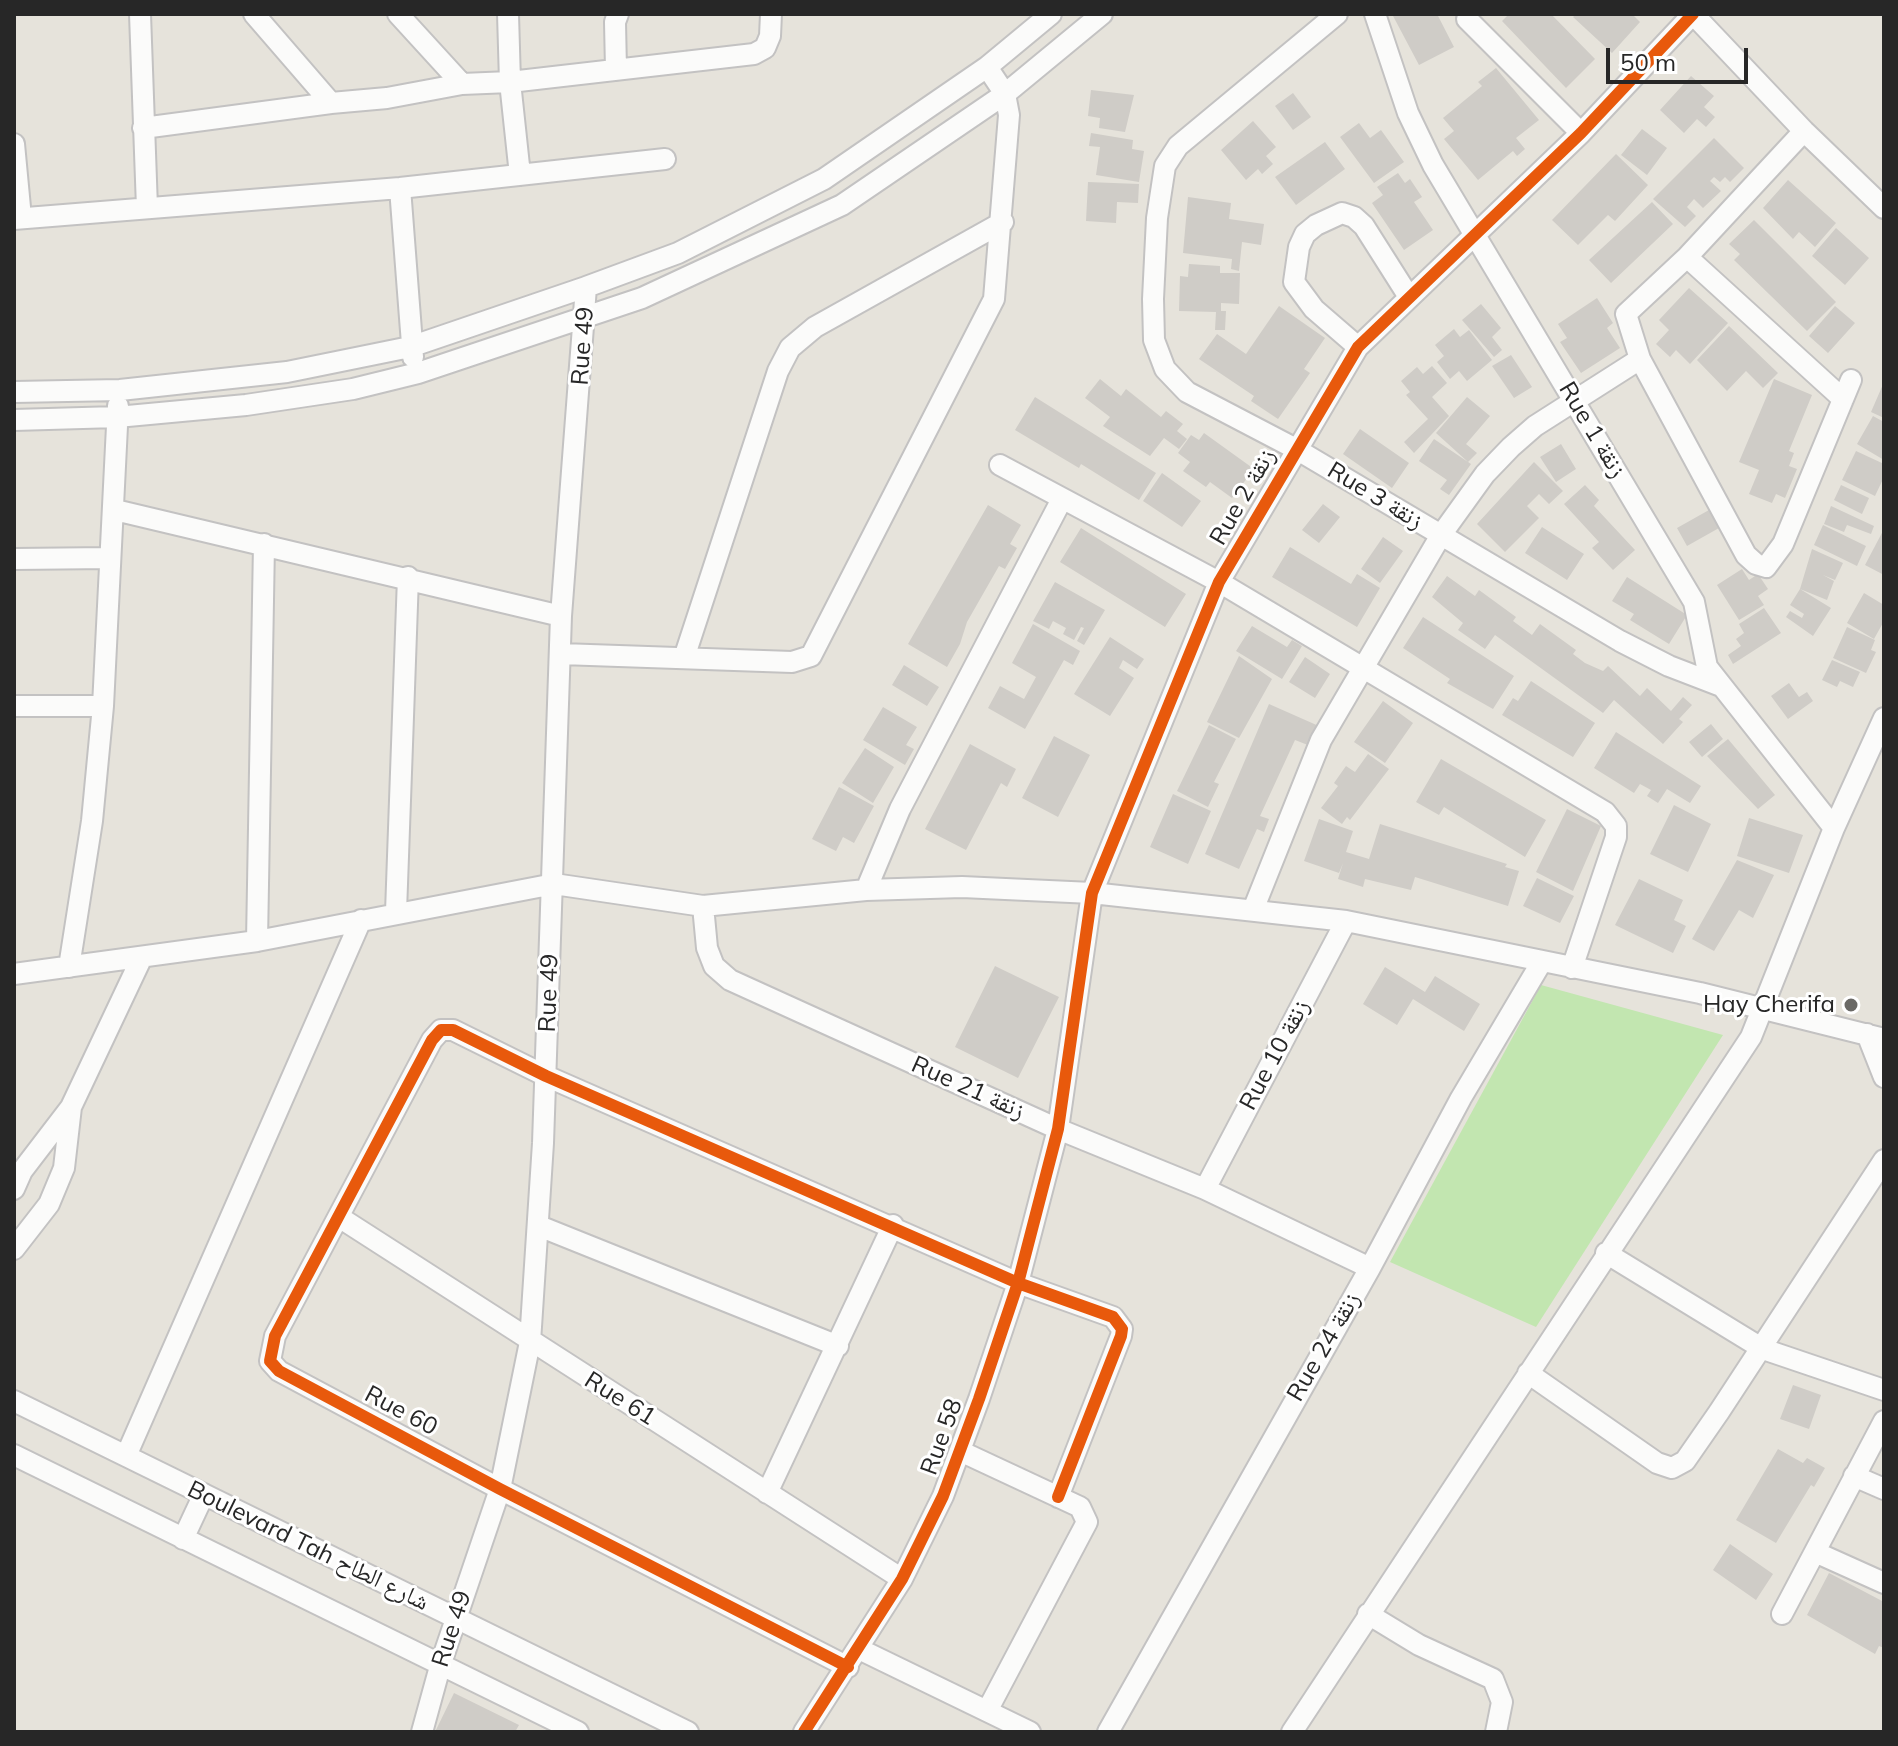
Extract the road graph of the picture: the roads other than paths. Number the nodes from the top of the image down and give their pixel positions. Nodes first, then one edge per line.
1 (140, 14) edge
2 (254, 14) edge
3 (398, 14) edge
4 (508, 14) edge
5 (618, 14) edge
6 (771, 14) edge
7 (1051, 14) edge
8 (1059, 14) edge
9 (1102, 14) edge
10 (1337, 14) edge
11 (1375, 14) edge
12 (1693, 14) edge
13 (1467, 19) dead end
14 (1077, 35) junction
15 (987, 67) junction
16 (616, 70) junction
17 (510, 82) junction
18 (462, 84) junction
19 (1005, 94) junction
20 (331, 103) junction
21 (143, 128) junction
22 (1804, 131) junction
23 (1581, 133) junction
24 (14, 144) edge
25 (665, 159) dead end
26 (520, 175) junction
27 (400, 188) junction
28 (147, 208) junction
29 (1884, 208) edge
30 (17, 218) edge
31 (1003, 222) junction
32 (1476, 238) junction
33 (1687, 257) junction
34 (586, 287) junction
35 (1409, 297) junction
36 (586, 317) junction
37 (410, 347) junction
38 (1358, 347) junction
39 (1640, 359) junction
40 (418, 373) junction
41 (120, 390) junction
42 (14, 392) edge
43 (1575, 401) junction
44 (117, 417) junction
45 (14, 420) edge
46 (1296, 449) junction
47 (1000, 465) dead end
48 (1062, 499) junction
49 (115, 510) junction
50 (1441, 535) junction
51 (264, 544) junction
52 (110, 558) junction
53 (14, 559) edge
54 (408, 577) junction
55 (1219, 582) junction
56 (561, 616) junction
57 (561, 654) junction
58 (684, 658) junction
59 (1361, 668) junction
60 (1721, 686) junction
61 (14, 706) edge
62 (103, 706) junction
63 (1884, 718) edge
64 (1834, 828) junction
65 (554, 884) junction
66 (866, 890) junction
67 (1092, 893) junction
68 (703, 906) junction
69 (1253, 910) junction
70 (396, 912) junction
71 (361, 920) junction
72 (1346, 921) junction
73 (257, 941) junction
74 (142, 957) junction
75 (1541, 963) junction
76 (69, 967) junction
77 (1572, 968) junction
78 (14, 974) edge
79 (1762, 1009) junction
80 (1876, 1037) edge
81 (546, 1076) junction
82 (1884, 1077) edge
83 (71, 1107) junction
84 (1058, 1129) junction
85 (1884, 1160) edge
86 (14, 1189) edge
87 (1205, 1189) junction
88 (339, 1217) junction
89 (893, 1225) junction
90 (539, 1226) junction
91 (14, 1249) edge
92 (1606, 1253) junction
93 (1370, 1268) junction
94 (1018, 1283) junction
95 (530, 1342) junction
96 (838, 1346) junction
97 (1763, 1349) junction
98 (1528, 1373) junction
99 (1884, 1390) edge
100 (14, 1401) edge
101 (1884, 1421) edge
102 (960, 1451) junction
103 (14, 1455) edge
104 (126, 1456) junction
105 (1854, 1476) junction
106 (500, 1489) junction
107 (1884, 1489) edge
108 (767, 1493) junction
109 (204, 1494) junction
110 (1058, 1497) junction
111 (183, 1539) junction
112 (1815, 1552) junction
113 (902, 1579) junction
114 (1884, 1583) edge
115 (1368, 1614) junction
116 (1782, 1614) dead end
117 (456, 1618) junction
118 (853, 1658) junction
119 (441, 1663) junction
120 (987, 1711) junction
121 (422, 1732) edge
122 (578, 1732) edge
123 (688, 1732) edge
124 (804, 1732) edge
125 (1030, 1732) edge
126 (1108, 1732) edge
127 (1292, 1732) edge
128 (1496, 1732) edge

1 - 21 street
2 - 20 street
3 - 18 street
4 - 17 street
5 - 16 street
6 - 16 street
7 - 15 street
8 - 14 street
9 - 14 street
10 - 46 street, Rue 3 زنقة
11 - 32 street, Rue 1 زنقة
12 - 22 street
12 - 23 street, Rue 2 زنقة
13 - 23 street
14 - 19 street
15 - 19 street
15 - 34 street
16 - 17 street
17 - 18 street
17 - 26 street
18 - 20 street
19 - 31 street
19 - 36 street
20 - 21 street
21 - 28 street
22 - 29 street
22 - 33 street
23 - 32 street, Rue 2 زنقة
24 - 30 street
25 - 26 street
26 - 27 street
27 - 28 street
27 - 37 street
28 - 30 street
31 - 58 street
31 - 58 street
32 - 35 street, Rue 2 زنقة
32 - 43 street, Rue 1 زنقة
33 - 39 street
33 - 39 street
34 - 36 street, Rue 49
34 - 37 street
35 - 38 street, Rue 2 زنقة
35 - 38 street
36 - 40 street
36 - 56 street, Rue 49
37 - 40 street
37 - 41 street
38 - 46 street, Rue 2 زنقة
39 - 43 street
40 - 44 street
41 - 42 street
41 - 44 street
43 - 50 street
43 - 60 street, Rue 1 زنقة
44 - 45 street
44 - 49 street
46 - 50 street, Rue 3 زنقة
46 - 55 street, Rue 2 زنقة
47 - 48 street
48 - 55 street
48 - 66 street
49 - 51 street
49 - 52 street
50 - 59 street
50 - 60 street, Rue 3 زنقة
51 - 54 street
51 - 73 street
52 - 53 street
52 - 62 street
54 - 56 street
54 - 70 street
55 - 59 street
55 - 67 street, Rue 2 زنقة
56 - 57 street, Rue 49
57 - 58 street
57 - 65 street, Rue 49
59 - 69 street
59 - 77 street
60 - 64 street, Rue 1 زنقة
61 - 62 street
62 - 76 street
63 - 64 street
64 - 79 street
65 - 68 street
65 - 70 street
65 - 81 street, Rue 49
66 - 67 street
66 - 68 street
67 - 69 street
67 - 84 street, Rue 2 زنقة
68 - 84 street, Rue 21 زنقة
69 - 72 street
70 - 71 street
71 - 73 street
71 - 104 street
72 - 75 street
72 - 87 street, Rue 10 زنقة
73 - 74 street
74 - 76 street
74 - 83 street
75 - 77 street
75 - 93 street, Rue 24 زنقة
76 - 78 street
77 - 79 street
79 - 80 street
79 - 92 street
80 - 82 street
81 - 88 street, Rue 60
81 - 89 street
81 - 90 street, Rue 49
83 - 86 street
83 - 91 street
84 - 87 street, Rue 21 زنقة
84 - 94 street, Rue 58
85 - 97 street
87 - 93 street, Rue 21 زنقة
88 - 95 street, Rue 61
88 - 106 street, Rue 60
89 - 94 street
89 - 96 street
90 - 95 street, Rue 49
90 - 96 street
92 - 97 street
92 - 98 street
93 - 126 street, Rue 24 زنقة
94 - 102 street, Rue 58
94 - 110 street
95 - 106 street, Rue 49
95 - 108 street, Rue 61
96 - 108 street
97 - 98 street
97 - 99 street
98 - 115 street
100 - 104 street, Boulevard Tah شارع الطاح
101 - 105 street
102 - 110 street
102 - 113 street, Rue 58
103 - 111 street, Boulevard Tah شارع الطاح
104 - 109 street, Boulevard Tah شارع الطاح
105 - 107 street
105 - 112 street
106 - 117 street, Rue 49
106 - 118 street, Rue 60
108 - 113 street, Rue 61
109 - 111 street
109 - 117 street, Boulevard Tah شارع الطاح
110 - 120 street
111 - 119 street, Boulevard Tah شارع الطاح
112 - 114 street
112 - 116 street
113 - 118 street, Rue 58
115 - 127 street
115 - 128 street
117 - 119 street, Rue 49
117 - 123 street, Boulevard Tah شارع الطاح
118 - 120 street, Rue 60
118 - 124 street, Rue 58
119 - 121 street, Rue 49
119 - 122 street, Boulevard Tah شارع الطاح
120 - 125 street, Rue 60

